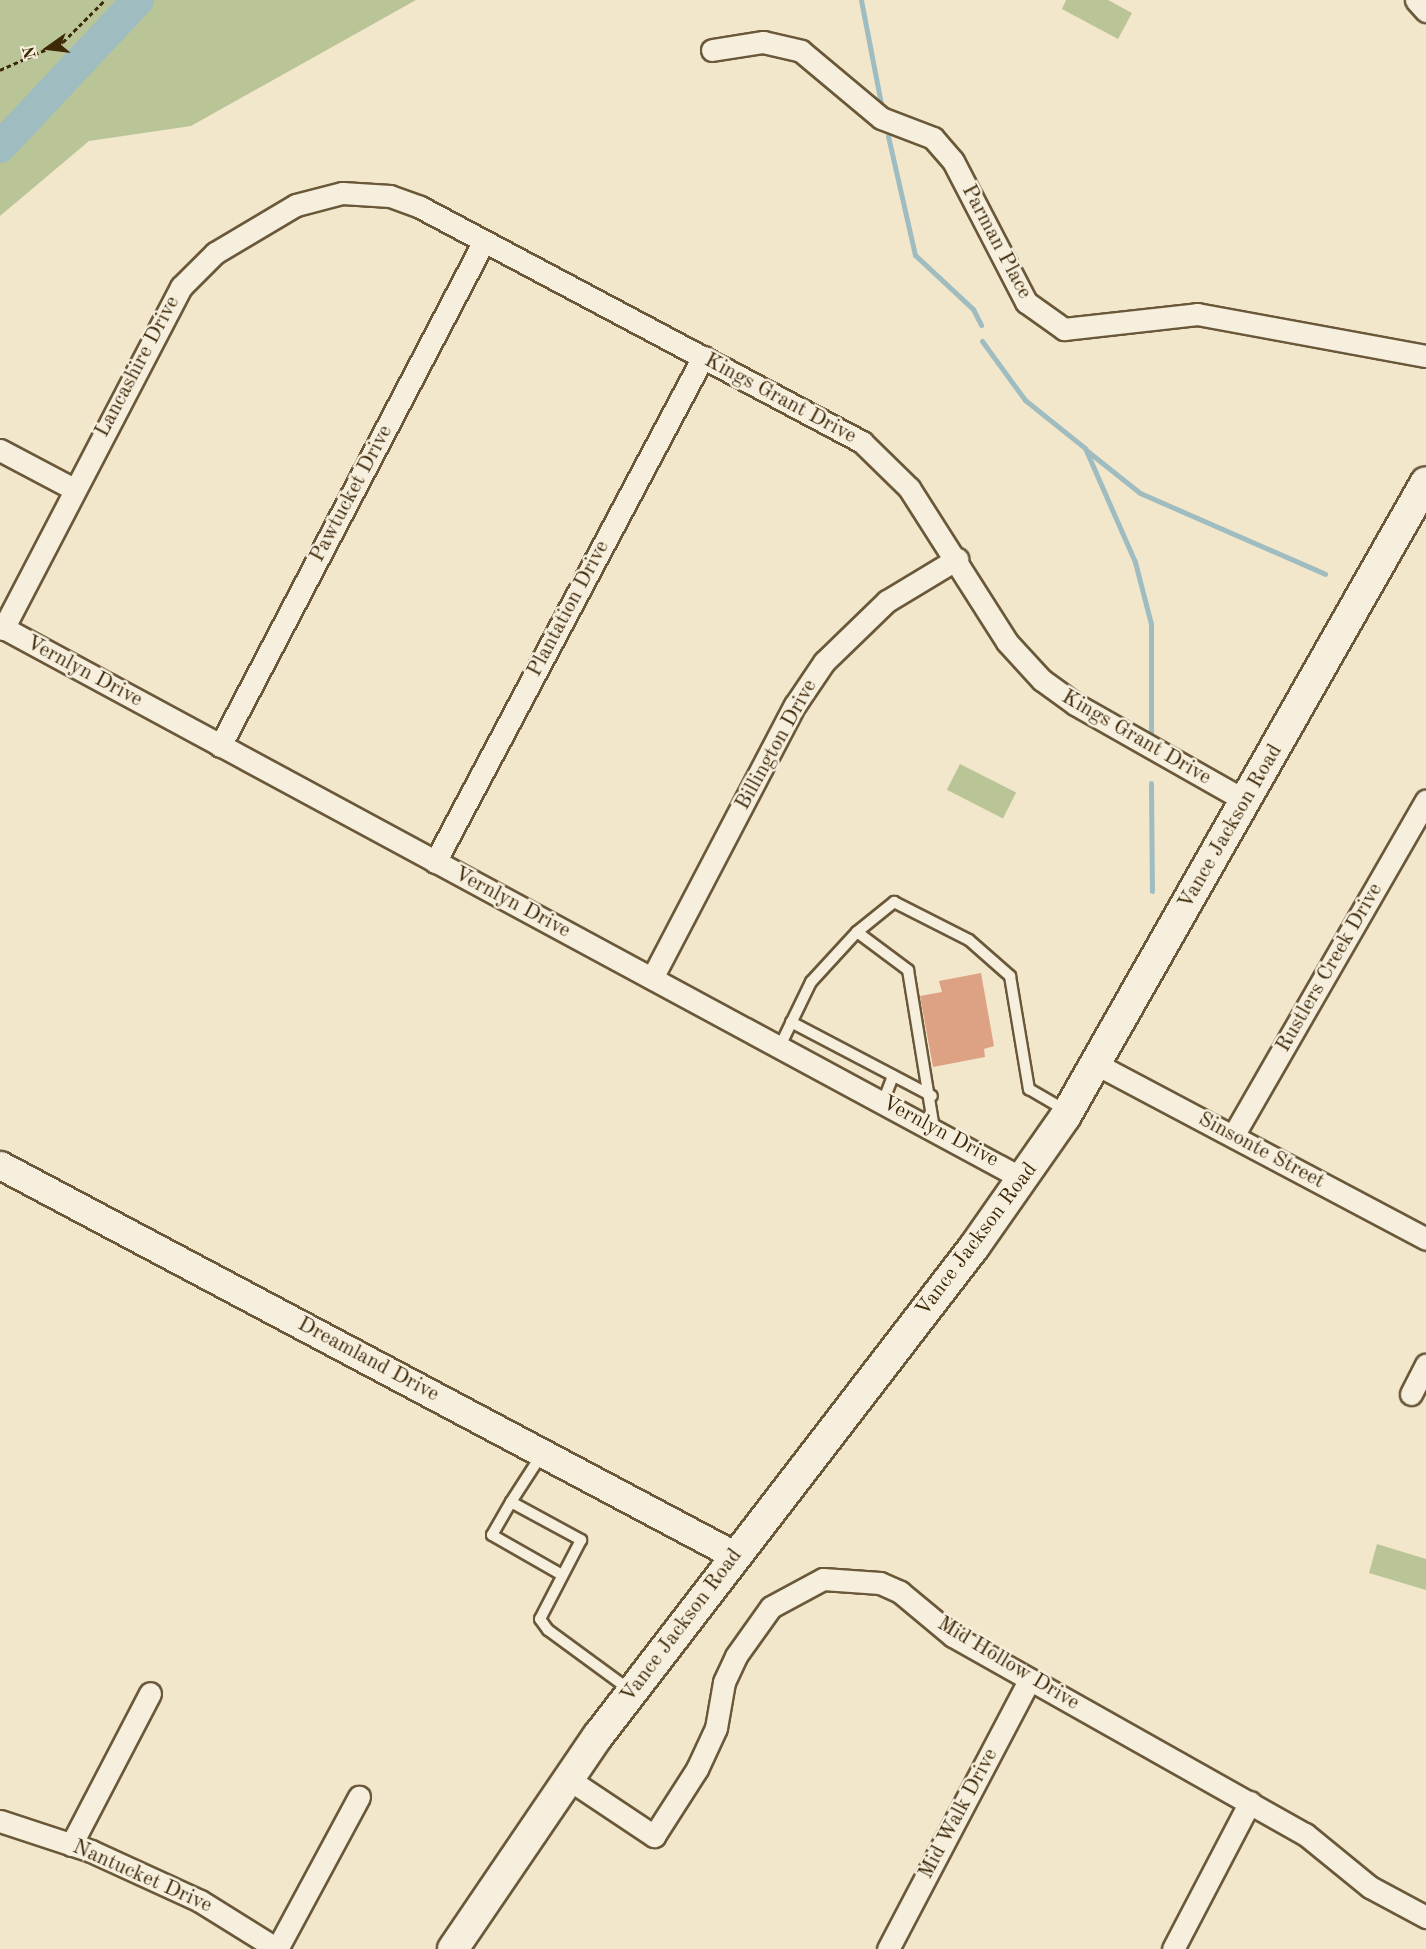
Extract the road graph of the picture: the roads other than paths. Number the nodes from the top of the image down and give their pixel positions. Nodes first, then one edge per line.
1 (1416, 0) edge
2 (1426, 11) edge
3 (712, 50) dead end
4 (484, 241) junction
5 (215, 254) joint
6 (1426, 356) edge
7 (703, 357) junction
8 (0, 450) edge
9 (1426, 482) edge
10 (74, 489) junction
11 (957, 559) junction
12 (2, 628) edge
13 (220, 746) junction
14 (1426, 800) edge
15 (1245, 801) junction
16 (435, 862) junction
17 (857, 932) junction
18 (652, 978) junction
19 (791, 1022) junction
20 (780, 1046) junction
21 (1096, 1064) junction
22 (893, 1076) junction
23 (932, 1096) junction
24 (883, 1102) junction
25 (1068, 1112) junction
26 (934, 1129) junction
27 (1233, 1136) junction
28 (0, 1165) edge
29 (1023, 1179) junction
30 (1426, 1239) edge
31 (1426, 1365) edge
32 (1411, 1395) dead end
33 (543, 1453) junction
34 (511, 1502) junction
35 (736, 1556) junction
36 (562, 1575) junction
37 (1029, 1680) junction
38 (632, 1692) junction
39 (150, 1693) dead end
40 (567, 1778) junction
41 (359, 1797) dead end
42 (1250, 1802) junction
43 (0, 1821) edge
44 (70, 1845) junction
45 (1426, 1917) edge
46 (277, 1949) edge
47 (453, 1949) edge
48 (888, 1949) edge
49 (1173, 1949) edge

1 - 2 street
3 - 6 street, Parman Place
4 - 5 street, Kings Grant Drive
4 - 7 street, Kings Grant Drive
4 - 13 street, Pawtucket Drive
5 - 10 street, Lancashire Drive
7 - 11 street, Kings Grant Drive
7 - 16 street, Plantation Drive
8 - 10 street
9 - 15 main road, Vance Jackson Road
10 - 12 street, Lancashire Drive
11 - 15 street, Kings Grant Drive
11 - 18 street, Billington Drive
12 - 13 street, Vernlyn Drive
13 - 16 street, Vernlyn Drive
14 - 27 street, Rustlers Creek Drive
15 - 21 main road, Vance Jackson Road
16 - 18 street, Vernlyn Drive
17 - 19 lane
17 - 23 lane
17 - 25 lane
18 - 20 street, Vernlyn Drive
19 - 20 lane
19 - 22 lane
20 - 24 street, Vernlyn Drive
21 - 25 main road, Vance Jackson Road
21 - 27 street, Sinsonte Street
22 - 23 lane
22 - 24 lane
23 - 26 lane
24 - 26 street, Vernlyn Drive
25 - 29 main road, Vance Jackson Road
26 - 29 street, Vernlyn Drive
27 - 30 street, Sinsonte Street
28 - 33 street, Dreamland Drive
29 - 35 main road, Vance Jackson Road
31 - 32 street
33 - 34 lane
33 - 35 street, Dreamland Drive
34 - 36 lane
34 - 36 lane
35 - 38 main road, Vance Jackson Road
36 - 38 lane
37 - 40 street, Mid Hollow Drive
37 - 42 street, Mid Hollow Drive
37 - 48 street, Mid Walk Drive
38 - 40 main road, Vance Jackson Road
39 - 44 street
40 - 47 main road, Vance Jackson Road
41 - 46 street
42 - 45 street, Mid Hollow Drive
42 - 49 street
43 - 44 street, Nantucket Drive
44 - 46 street, Nantucket Drive

